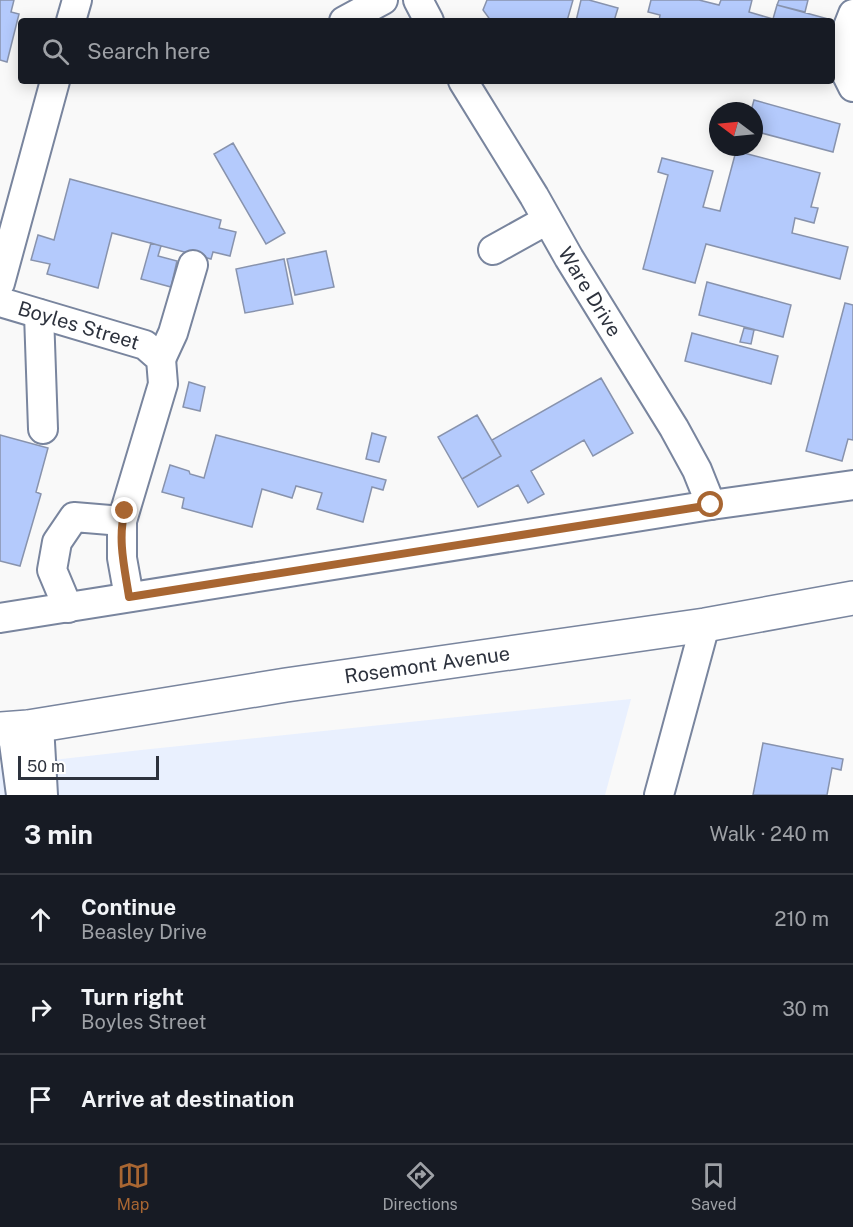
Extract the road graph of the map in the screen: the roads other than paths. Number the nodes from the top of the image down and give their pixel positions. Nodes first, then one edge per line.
1 (77, 0) edge
2 (383, 0) edge
3 (418, 0) edge
4 (853, 14) edge
5 (72, 18) edge
6 (350, 18) edge
7 (427, 18) edge
8 (54, 84) edge
9 (465, 84) edge
10 (853, 87) edge
11 (548, 220) junction
12 (493, 250) dead end
13 (193, 265) dead end
14 (0, 283) edge
15 (0, 302) edge
16 (39, 314) junction
17 (160, 359) junction
18 (43, 429) dead end
19 (853, 485) edge
20 (711, 505) junction
21 (122, 521) junction
22 (129, 597) junction
23 (853, 598) edge
24 (68, 608) junction
25 (0, 618) edge
26 (705, 625) junction
27 (17, 728) edge
28 (21, 795) edge
29 (43, 795) edge
30 (659, 795) edge

1 - 5 street
2 - 6 street
3 - 7 street
4 - 10 street
8 - 14 street
9 - 11 street, Ware Drive
11 - 12 street
11 - 20 street, Ware Drive
13 - 17 street
15 - 16 street, Boyles Street
16 - 17 street, Boyles Street
16 - 18 street
17 - 21 street, Boyles Street
19 - 20 street
20 - 22 street
21 - 22 street, Boyles Street
21 - 24 street
22 - 24 street
23 - 26 main road, Rosemont Avenue
24 - 25 street
26 - 27 main road, Rosemont Avenue
26 - 30 street
27 - 28 street
27 - 29 street

